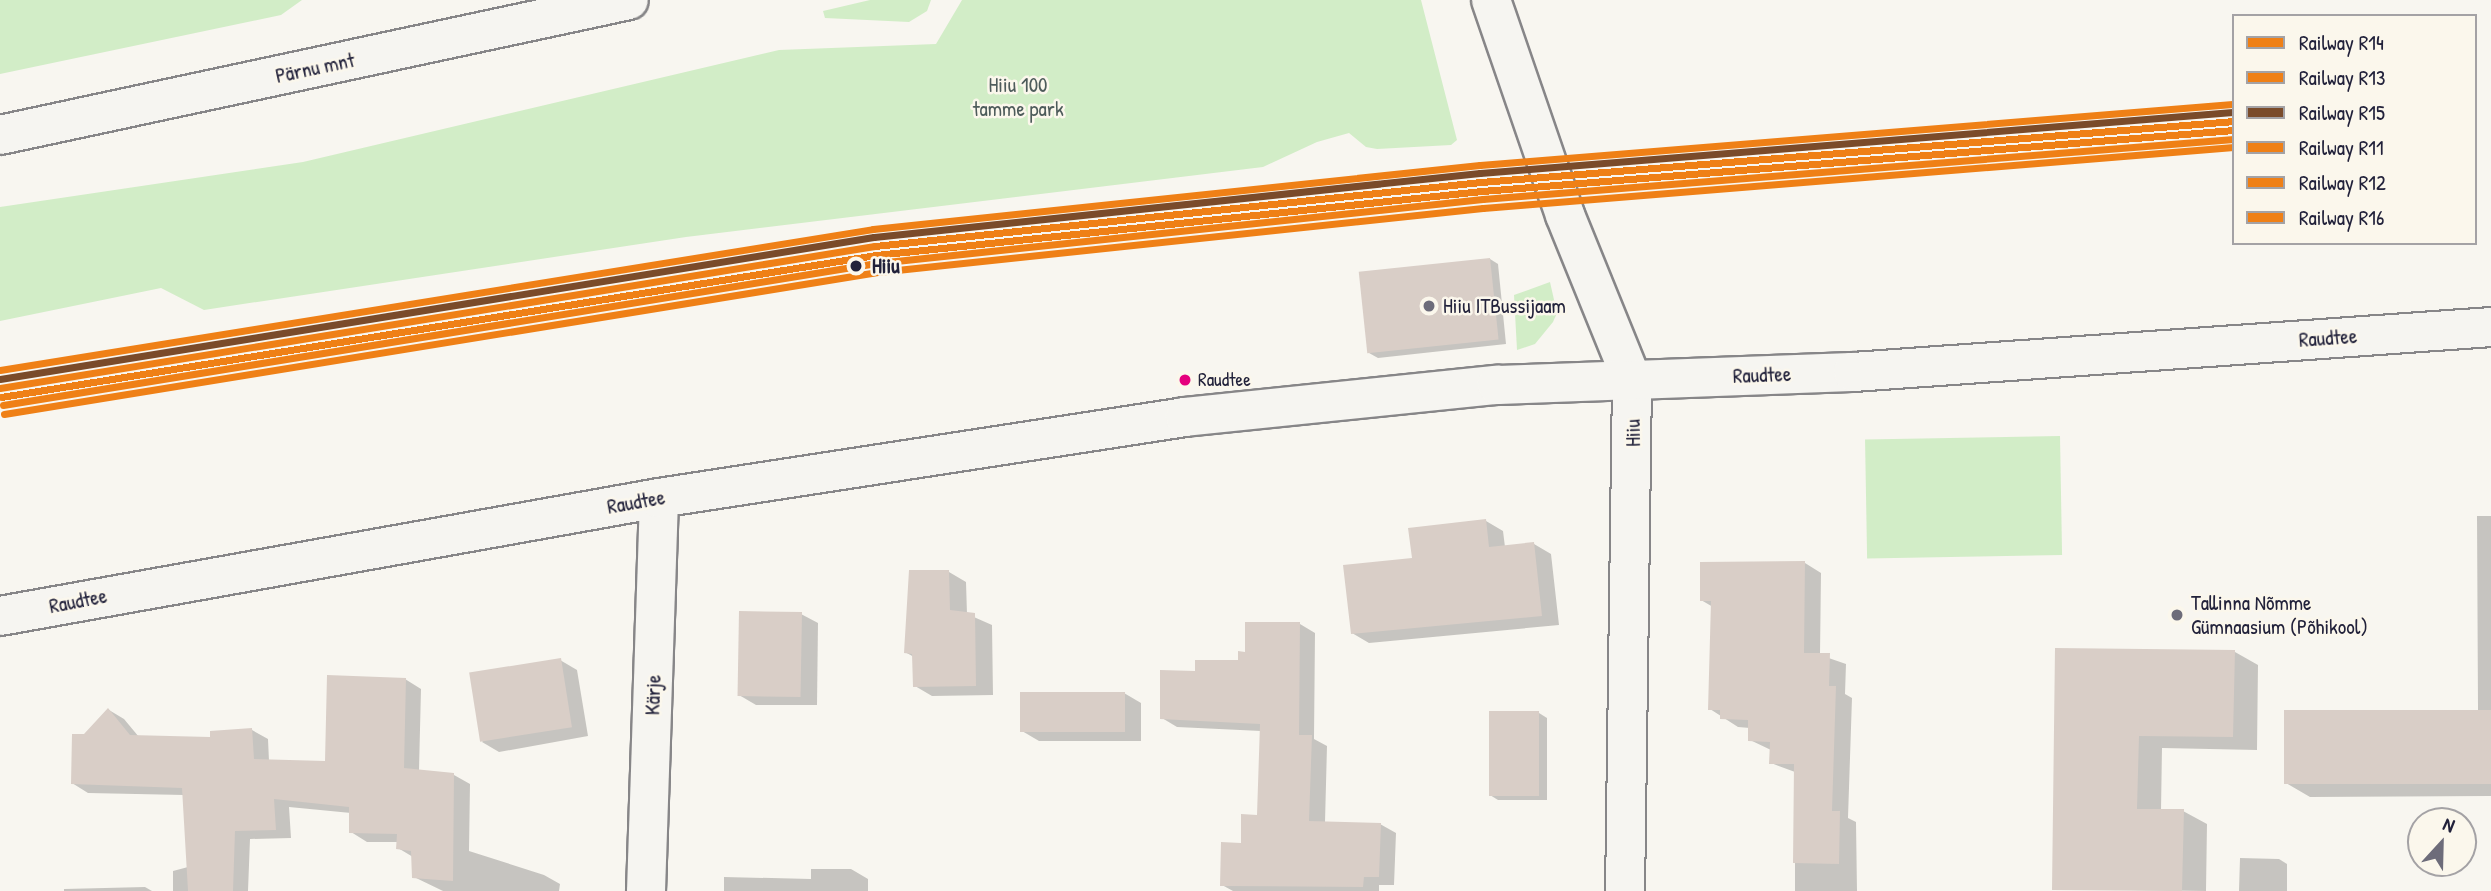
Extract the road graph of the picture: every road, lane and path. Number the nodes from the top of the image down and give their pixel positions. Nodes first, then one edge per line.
1 (629, 0) edge
2 (1491, 0) edge
3 (0, 135) edge
4 (2491, 327) edge
5 (1632, 380) junction
6 (659, 498) junction
7 (0, 616) edge
8 (646, 891) edge
9 (1625, 891) edge

1 - 3 street, Pärnu mnt
2 - 5 street, Hiiu
4 - 5 street, Raudtee
5 - 6 street, Raudtee
5 - 9 street, Hiiu
6 - 7 street, Raudtee
6 - 8 street, Kärje

